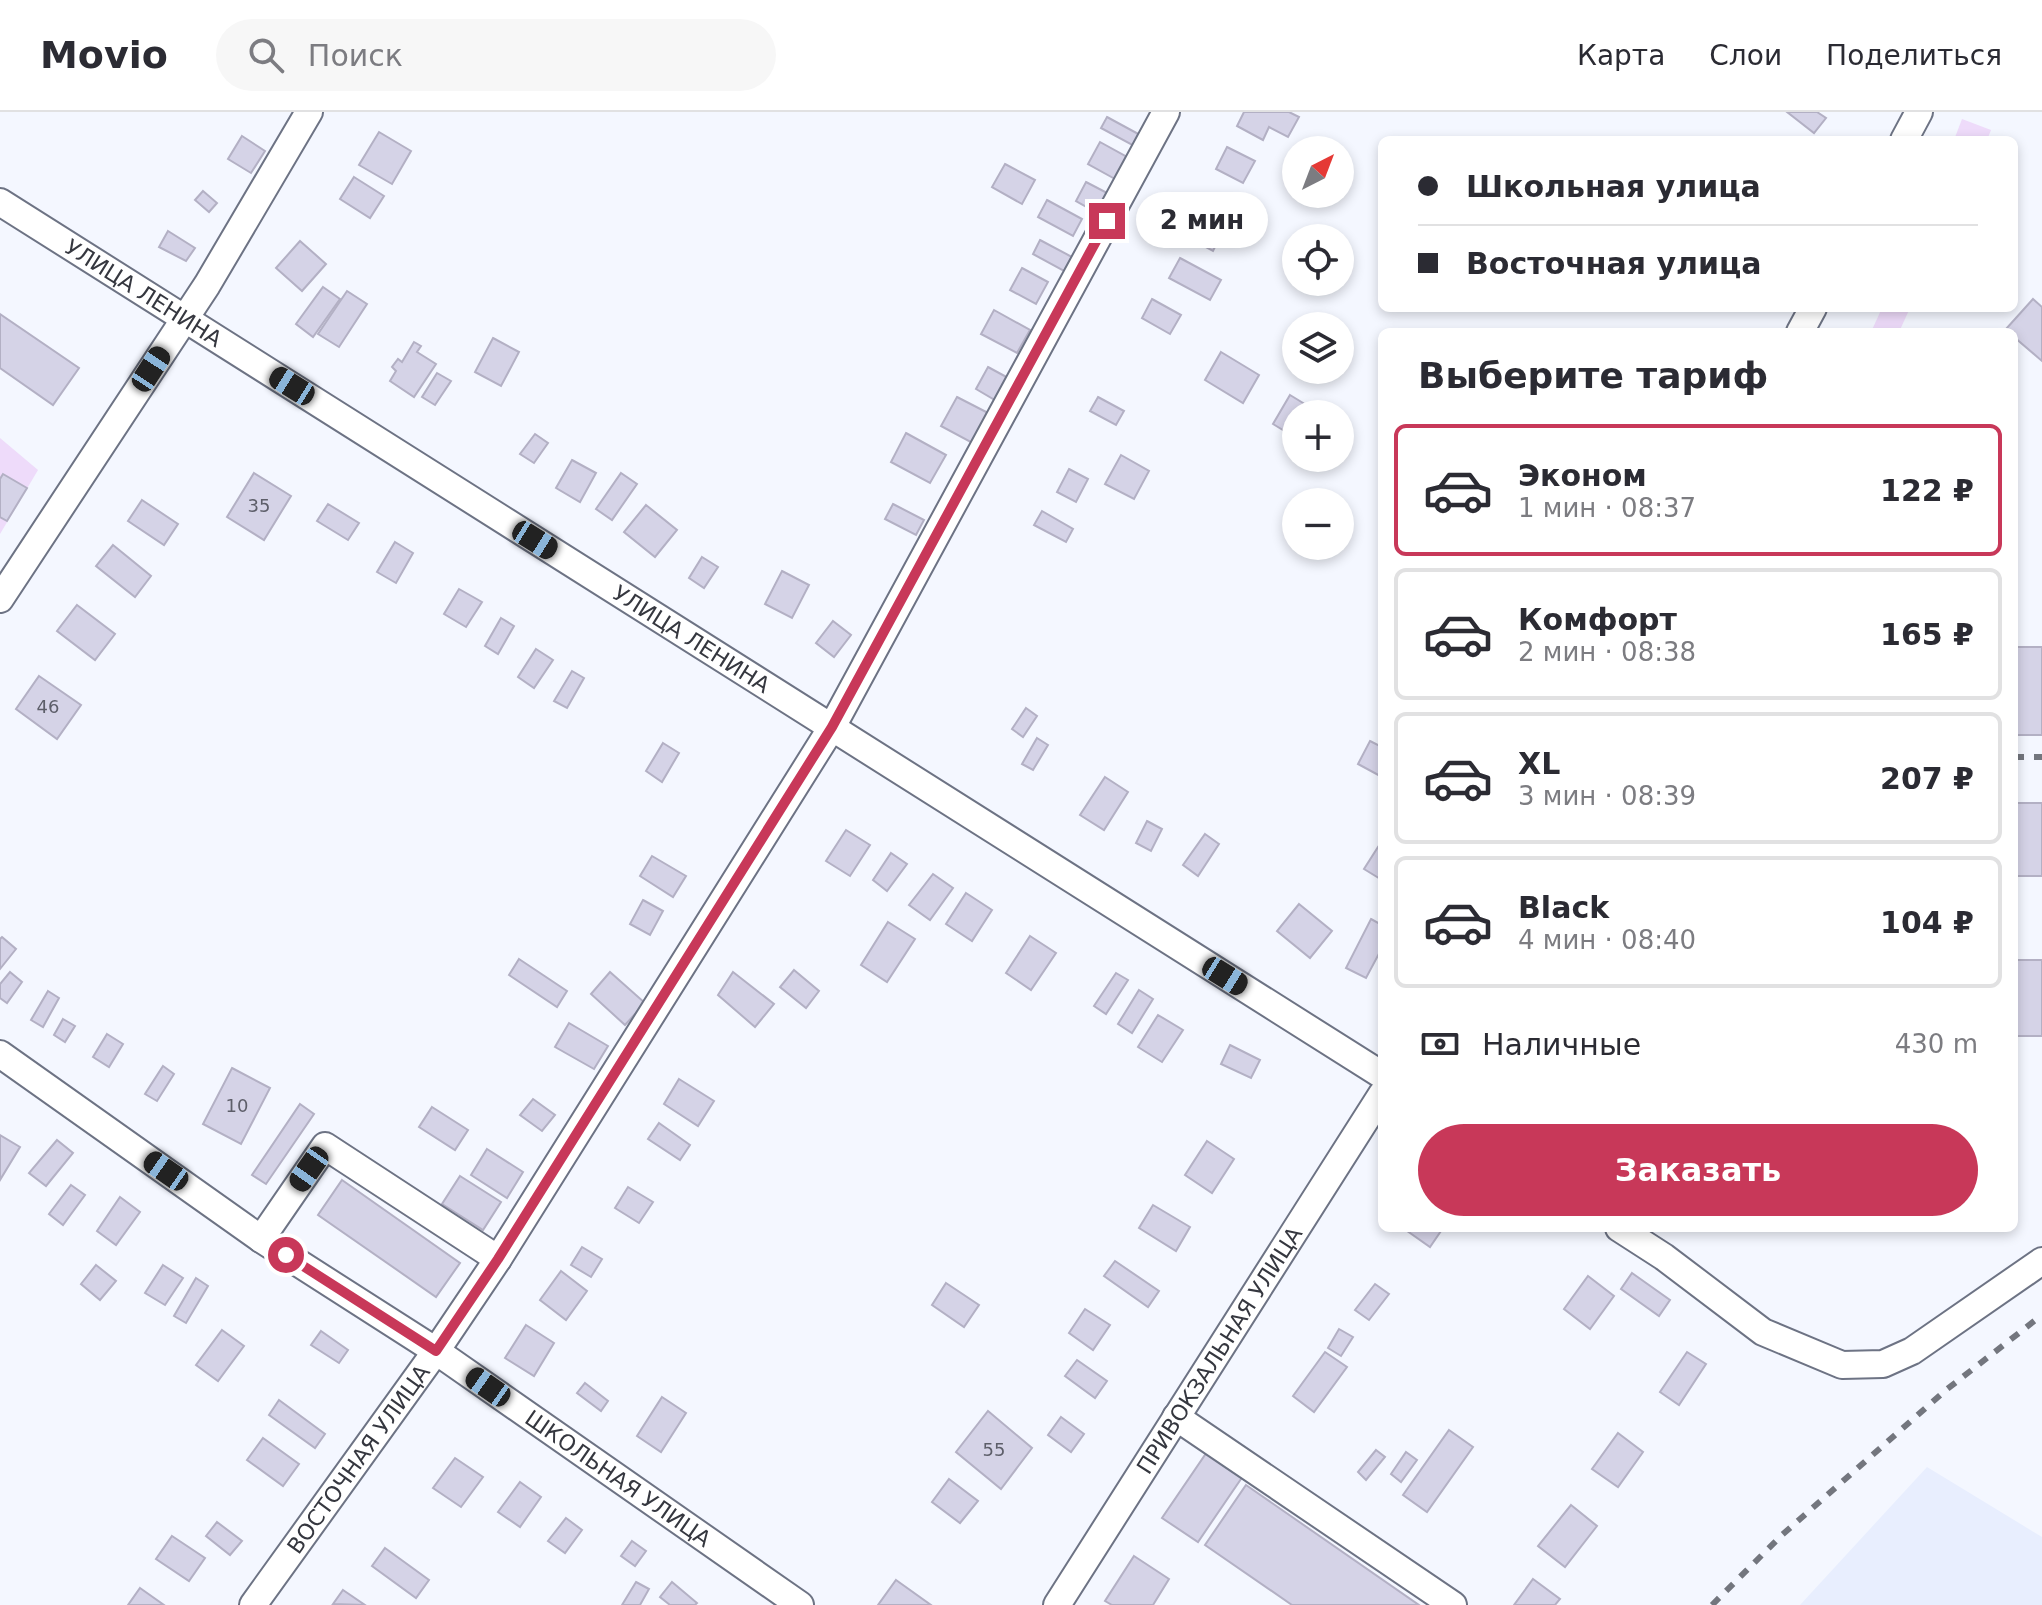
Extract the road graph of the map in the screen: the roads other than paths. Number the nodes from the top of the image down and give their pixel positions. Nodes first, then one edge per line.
1 (309, 112) edge
2 (1166, 112) edge
3 (1919, 112) edge
4 (1906, 136) edge
5 (0, 202) edge
6 (184, 318) junction
7 (0, 599) edge
8 (832, 727) junction
9 (0, 1054) edge
10 (1378, 1072) edge
11 (1378, 1100) edge
12 (1625, 1232) edge
13 (261, 1239) junction
14 (498, 1259) junction
15 (2042, 1261) edge
16 (436, 1351) junction
17 (1176, 1417) junction
18 (253, 1605) edge
19 (800, 1605) edge
20 (1057, 1605) edge
21 (1453, 1605) edge

1 - 6 street
2 - 8 street, ВОСТОЧНАЯ УЛИЦА
3 - 4 street
5 - 6 street, УЛИЦА ЛЕНИНА
6 - 7 street
6 - 8 street, УЛИЦА ЛЕНИНА
8 - 10 street, УЛИЦА ЛЕНИНА
8 - 14 street, ВОСТОЧНАЯ УЛИЦА
9 - 13 street, ШКОЛЬНАЯ УЛИЦА
11 - 17 street, ПРИВОКЗАЛЬНАЯ УЛИЦА
12 - 15 street
13 - 14 street
13 - 16 street, ШКОЛЬНАЯ УЛИЦА
14 - 16 street, ВОСТОЧНАЯ УЛИЦА
16 - 18 street, ВОСТОЧНАЯ УЛИЦА
16 - 19 street, ШКОЛЬНАЯ УЛИЦА
17 - 20 street, ПРИВОКЗАЛЬНАЯ УЛИЦА
17 - 21 street

